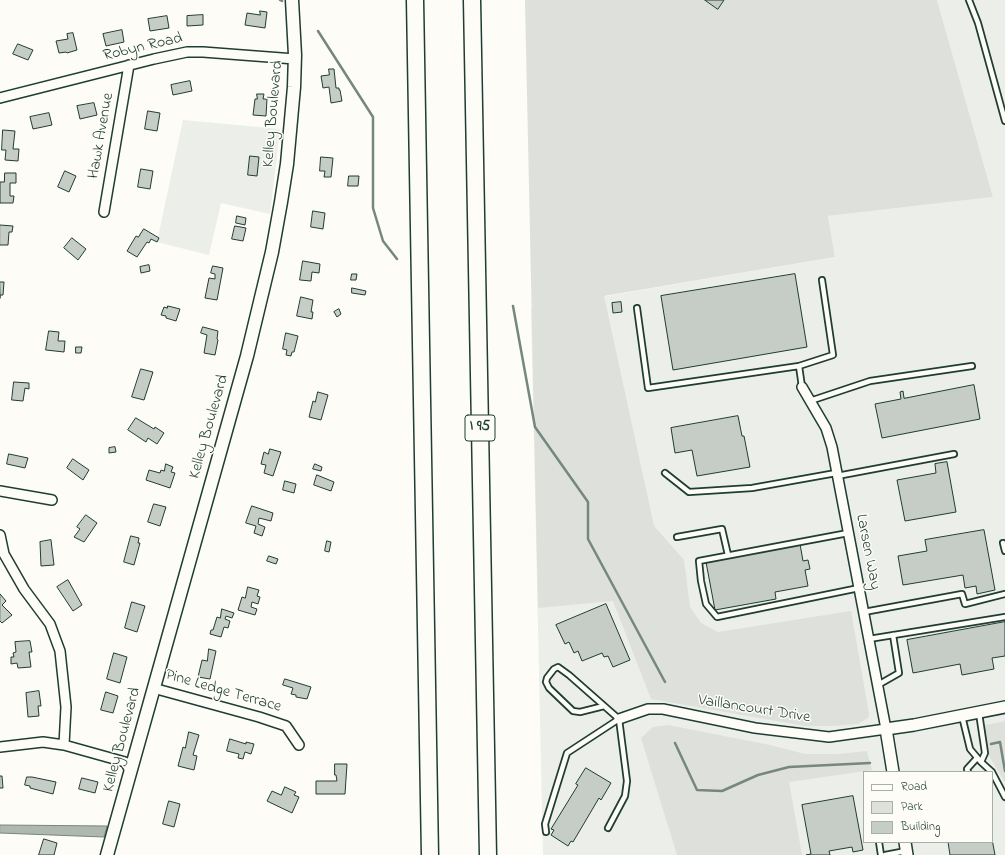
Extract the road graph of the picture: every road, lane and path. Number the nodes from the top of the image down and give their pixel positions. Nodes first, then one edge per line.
1 (292, 0) edge
2 (415, 0) edge
3 (472, 0) edge
4 (970, 0) edge
5 (295, 58) junction
6 (129, 66) junction
7 (0, 98) edge
8 (1004, 112) edge
9 (1005, 121) edge
10 (104, 212) dead end
11 (822, 280) dead end
12 (637, 308) dead end
13 (800, 366) junction
14 (972, 366) dead end
15 (802, 387) joint
16 (810, 401) junction
17 (954, 454) dead end
18 (665, 473) dead end
19 (837, 474) junction
20 (0, 491) edge
21 (52, 500) dead end
22 (848, 533) junction
23 (0, 535) edge
24 (678, 537) dead end
25 (1003, 543) dead end
26 (1005, 551) edge
27 (728, 556) junction
28 (859, 588) junction
29 (1005, 594) edge
30 (864, 612) junction
31 (1005, 617) edge
32 (893, 635) junction
33 (869, 639) junction
34 (878, 684) junction
35 (154, 688) junction
36 (604, 706) junction
37 (1005, 707) edge
38 (979, 713) junction
39 (962, 716) junction
40 (619, 720) junction
41 (886, 729) junction
42 (64, 745) junction
43 (299, 745) dead end
44 (0, 747) edge
45 (977, 758) junction
46 (981, 762) junction
47 (894, 771) edge
48 (968, 771) edge
49 (990, 771) edge
50 (130, 772) junction
51 (993, 775) edge
52 (1005, 797) edge
53 (608, 828) dead end
54 (546, 832) dead end
55 (879, 843) edge
56 (906, 849) edge
57 (107, 855) edge
58 (430, 855) edge
59 (488, 855) edge
60 (881, 855) edge
61 (884, 855) edge

1 - 5 main road, Kelley Boulevard
2 - 58 highway
3 - 59 highway, I 95
4 - 8 lane
5 - 6 street, Robyn Road
5 - 35 main road, Kelley Boulevard
6 - 7 street, Robyn Road
6 - 10 street, Hawk Avenue
8 - 9 lane
11 - 13 lane
12 - 13 lane
13 - 15 lane
14 - 16 lane
15 - 16 street, Larsen Way
16 - 19 street, Larsen Way
17 - 19 lane
18 - 19 lane
19 - 22 street, Larsen Way
20 - 21 street
22 - 27 lane
22 - 28 street, Larsen Way
23 - 42 street
24 - 27 lane
25 - 26 lane
27 - 28 lane
28 - 30 street, Larsen Way
29 - 30 lane
30 - 33 street, Larsen Way
31 - 32 lane
32 - 33 lane
32 - 34 lane
33 - 34 street, Larsen Way
34 - 41 street, Larsen Way
35 - 43 street, Pine Ledge Terrace
35 - 50 main road, Kelley Boulevard
36 - 36 lane
36 - 40 lane
37 - 38 street
38 - 39 street
38 - 46 lane
39 - 41 street
39 - 45 lane
40 - 41 street, Vaillancourt Drive
40 - 53 lane
40 - 54 lane
41 - 47 street
42 - 44 street
42 - 50 street
45 - 46 lane
45 - 48 lane
46 - 49 lane
50 - 57 main road, Kelley Boulevard
51 - 52 lane
55 - 60 lane
56 - 61 lane

